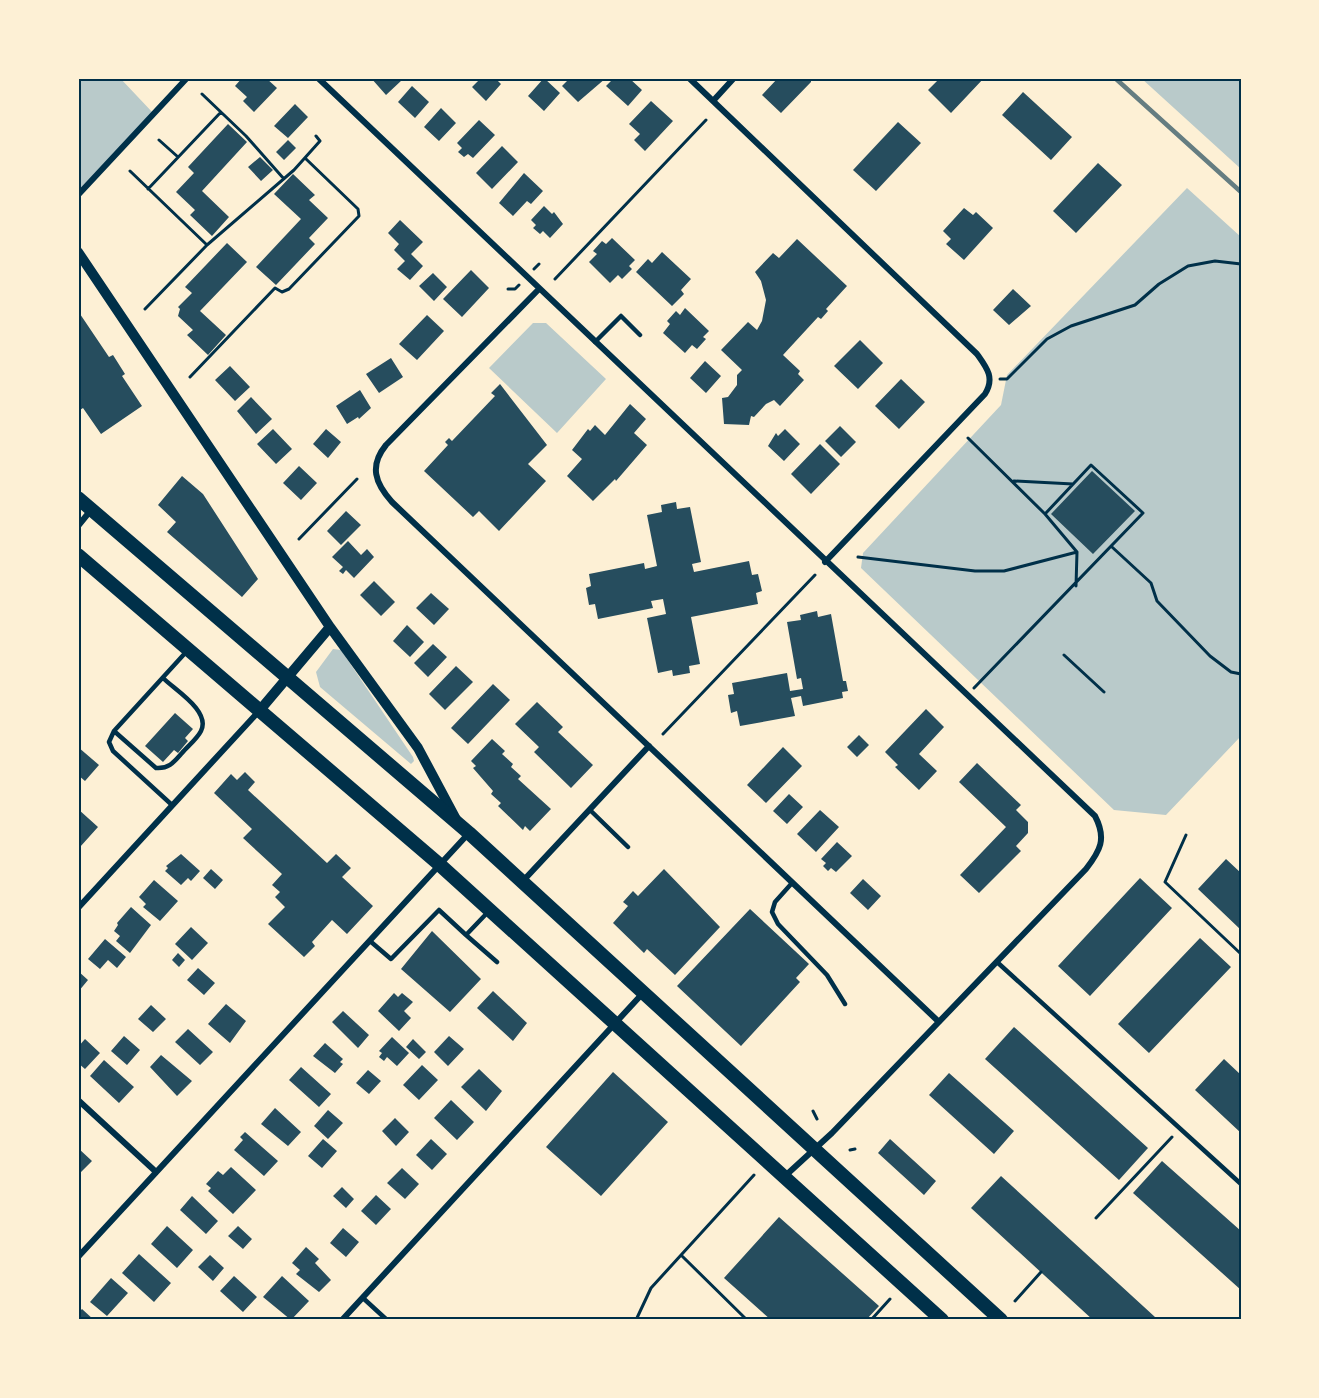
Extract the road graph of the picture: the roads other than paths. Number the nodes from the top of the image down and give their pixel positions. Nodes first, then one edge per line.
1 (187, 78) edge
2 (318, 78) edge
3 (689, 78) edge
4 (734, 78) edge
5 (713, 101) junction
6 (78, 195) edge
7 (78, 252) edge
8 (539, 289) junction
9 (640, 334) dead end
10 (595, 342) junction
11 (78, 498) edge
12 (91, 510) junction
13 (78, 525) edge
14 (78, 555) edge
15 (825, 562) junction
16 (330, 627) junction
17 (189, 649) junction
18 (163, 678) junction
19 (287, 679) junction
20 (260, 710) junction
21 (114, 731) junction
22 (649, 746) junction
23 (172, 805) junction
24 (590, 810) junction
25 (463, 829) junction
26 (628, 847) dead end
27 (440, 866) junction
28 (522, 882) junction
29 (792, 883) junction
30 (78, 908) edge
31 (490, 910) junction
32 (466, 935) junction
33 (370, 941) junction
34 (496, 962) dead end
35 (997, 962) junction
36 (644, 993) junction
37 (845, 1004) dead end
38 (939, 1022) junction
39 (616, 1023) junction
40 (78, 1100) edge
41 (813, 1149) junction
42 (155, 1172) junction
43 (784, 1177) junction
44 (1241, 1184) edge
45 (78, 1257) edge
46 (363, 1298) junction
47 (342, 1320) edge
48 (387, 1320) edge
49 (942, 1320) edge
50 (1001, 1320) edge

1 - 6 street
2 - 8 street
3 - 5 street
4 - 5 street
5 - 15 street
7 - 16 street
8 - 10 street
8 - 22 street
9 - 10 lane
10 - 15 street
11 - 12 main road
12 - 13 street
12 - 19 main road
14 - 17 main road
15 - 35 street
16 - 19 street
16 - 25 street
17 - 18 lane
17 - 20 main road
18 - 21 lane
18 - 21 lane
19 - 20 street
19 - 25 main road
20 - 23 street
20 - 27 main road
21 - 23 lane
22 - 24 street
22 - 29 street
23 - 30 street
24 - 26 lane
24 - 28 street
25 - 27 street
25 - 28 main road
27 - 31 main road
27 - 33 street
28 - 36 main road
29 - 37 lane
29 - 38 street
31 - 32 lane
31 - 39 main road
32 - 33 lane
32 - 34 lane
33 - 42 street
35 - 38 street
35 - 44 lane
36 - 39 street
36 - 41 main road
38 - 41 street
39 - 43 main road
39 - 46 street
40 - 42 street
41 - 43 street
41 - 50 main road
42 - 45 street
43 - 49 main road
46 - 47 street
46 - 48 lane

